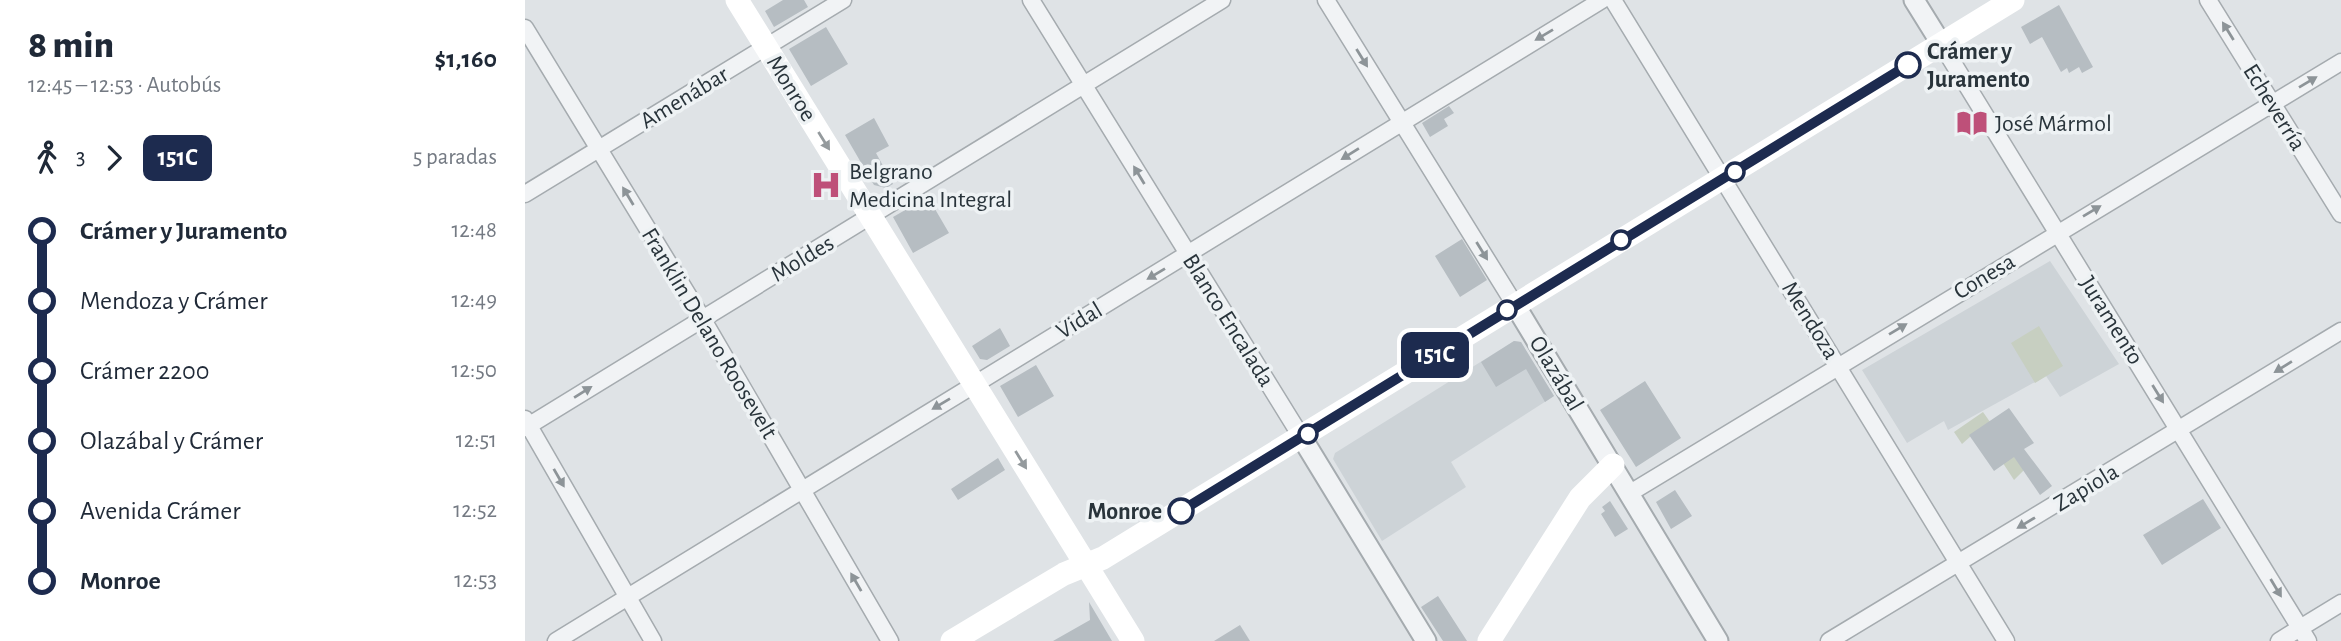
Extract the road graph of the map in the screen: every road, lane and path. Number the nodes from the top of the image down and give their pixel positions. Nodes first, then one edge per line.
1 (737, 0) edge
2 (843, 0) edge
3 (1031, 0) edge
4 (1222, 0) edge
5 (1326, 0) edge
6 (1602, 0) edge
7 (1613, 0) edge
8 (1914, 0) edge
9 (2013, 0) edge
10 (2208, 0) edge
11 (525, 28) edge
12 (1942, 45) junction
13 (766, 47) junction
14 (2341, 62) edge
15 (1085, 87) junction
16 (2272, 103) junction
17 (1401, 121) junction
18 (598, 149) junction
19 (1723, 180) junction
20 (525, 194) edge
21 (2341, 214) edge
22 (870, 216) junction
23 (2056, 232) junction
24 (1188, 254) junction
25 (1515, 305) junction
26 (702, 318) junction
27 (2341, 331) edge
28 (1839, 364) junction
29 (974, 384) junction
30 (526, 424) edge
31 (2181, 430) junction
32 (1302, 438) junction
33 (1612, 465) junction
34 (803, 488) junction
35 (1629, 493) junction
36 (1958, 564) junction
37 (1086, 565) junction
38 (628, 597) junction
39 (2341, 603) edge
40 (2304, 635) edge
41 (556, 641) edge
42 (653, 641) edge
43 (890, 641) edge
44 (951, 641) edge
45 (1133, 641) edge
46 (1426, 641) edge
47 (1489, 641) edge
48 (1718, 641) edge
49 (1829, 641) edge
50 (2006, 641) edge
51 (2280, 641) edge

1 - 13 main road, Monroe
2 - 13 street, Amenábar
3 - 15 street, Blanco Encalada
4 - 15 street, Moldes
5 -> 17 street, Olazábal
6 -> 17 street, Vidal
7 - 19 street, Mendoza
8 - 12 street, Juramento
9 - 12 main road
16 -> 10 street, Echeverría
11 - 18 street, Franklin Delano Roosevelt
12 - 19 main road
12 - 23 street, Juramento
13 - 18 street, Amenábar
13 -> 22 main road, Monroe
16 -> 14 street, Conesa
15 - 22 street, Moldes
24 -> 15 street, Blanco Encalada
16 - 21 street, Echeverría
23 -> 16 street, Conesa
17 -> 24 street, Vidal
17 -> 25 street, Olazábal
18 - 20 street, Amenábar
26 -> 18 street, Franklin Delano Roosevelt
19 - 25 main road
19 - 28 street, Mendoza
22 - 26 street, Moldes
22 - 29 main road, Monroe
28 -> 23 street, Conesa
23 -> 31 street, Juramento
24 -> 29 street, Vidal
24 - 32 street, Blanco Encalada
25 - 32 main road
25 - 33 street, Olazábal
30 -> 26 street, Moldes
26 - 34 street, Franklin Delano Roosevelt
27 -> 31 street, Zapiola
28 - 35 street, Conesa
28 - 36 street, Mendoza
29 -> 34 street, Vidal
29 -> 37 main road, Monroe
30 -> 38 street
31 -> 36 street, Zapiola
31 -> 40 street, Juramento
32 - 37 main road
32 - 46 street, Blanco Encalada
33 - 35 street, Olazábal
33 - 47 main road
34 - 38 street, Vidal
43 -> 34 street, Franklin Delano Roosevelt
35 - 48 street, Olazábal
36 - 49 street, Zapiola
36 - 50 street, Mendoza
37 - 44 main road
37 - 45 main road, Monroe
38 - 41 street, Vidal
38 - 42 street
39 - 40 street
40 - 51 street

